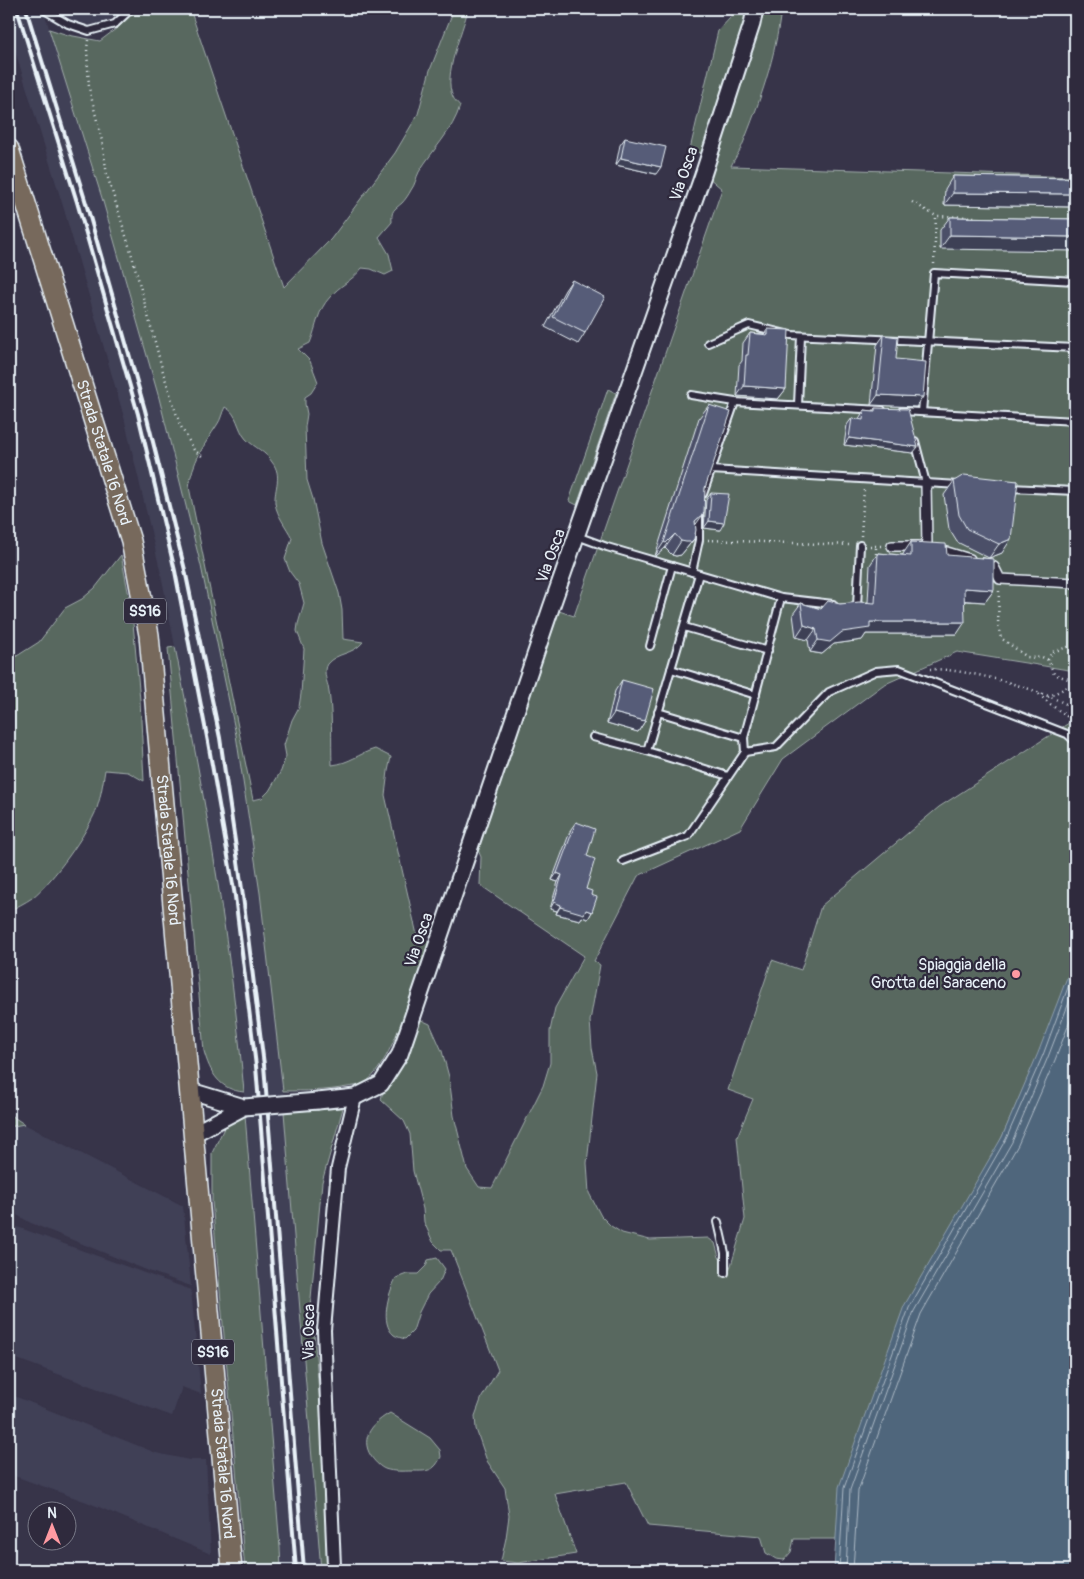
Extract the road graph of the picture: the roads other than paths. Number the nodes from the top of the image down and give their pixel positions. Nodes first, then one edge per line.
1 (131, 9) edge
2 (755, 9) edge
3 (46, 11) dead end
4 (9, 149) edge
5 (1075, 281) edge
6 (801, 336) junction
7 (927, 341) junction
8 (708, 343) dead end
9 (1075, 348) edge
10 (691, 395) dead end
11 (734, 402) junction
12 (798, 406) junction
13 (887, 410) edge
14 (897, 411) edge
15 (907, 412) junction
16 (922, 412) junction
17 (909, 420) edge
18 (1075, 421) edge
19 (912, 429) edge
20 (711, 470) junction
21 (926, 483) junction
22 (966, 485) edge
23 (1006, 487) edge
24 (1075, 491) edge
25 (577, 536) junction
26 (860, 545) road end
27 (892, 546) road end
28 (927, 546) junction
29 (672, 566) junction
30 (692, 572) junction
31 (699, 574) junction
32 (1075, 583) edge
33 (781, 598) junction
34 (838, 605) edge
35 (847, 606) edge
36 (684, 627) junction
37 (650, 646) dead end
38 (768, 651) junction
39 (671, 670) junction
40 (756, 695) junction
41 (658, 712) junction
42 (593, 737) dead end
43 (744, 738) junction
44 (1075, 741) edge
45 (647, 751) junction
46 (745, 752) junction
47 (728, 776) junction
48 (624, 861) dead end
49 (191, 1091) junction
50 (354, 1097) junction
51 (244, 1107) junction
52 (195, 1133) junction
53 (718, 1222) dead end
54 (725, 1273) dead end
55 (232, 1570) edge
56 (336, 1570) edge

1 - 3 lane
2 - 25 street, Via Osca
4 - 49 main road, Strada Statale 16 Nord / SS16
5 - 7 lane
6 - 7 lane
6 - 8 lane
6 - 12 lane
7 - 9 lane
7 - 16 lane
10 - 11 lane
11 - 12 lane
11 - 20 lane
12 - 13 lane
14 - 15 lane
15 - 16 lane
15 - 17 lane
16 - 18 lane
19 - 21 lane
20 - 21 lane
20 - 30 lane
21 - 22 lane
21 - 28 street
23 - 24 lane
25 - 29 lane
25 - 50 street, Via Osca
26 - 35 lane
27 - 28 street
28 - 32 street
29 - 30 lane
29 - 37 lane
30 - 31 lane
31 - 33 lane
31 - 36 lane
33 - 34 lane
33 - 38 lane
36 - 38 lane
36 - 39 lane
38 - 40 lane
39 - 40 lane
39 - 41 lane
40 - 43 lane
41 - 43 lane
41 - 45 lane
42 - 45 lane
43 - 46 lane
44 - 46 lane
45 - 47 lane
46 - 47 lane
47 - 48 lane
49 - 51 street
49 - 52 main road, Strada Statale 16 Nord / SS16
50 - 51 street, Via Osca, bridge
50 - 56 street, Via Osca
51 - 52 street
52 - 55 main road, Strada Statale 16 Nord / SS16
53 - 54 lane

